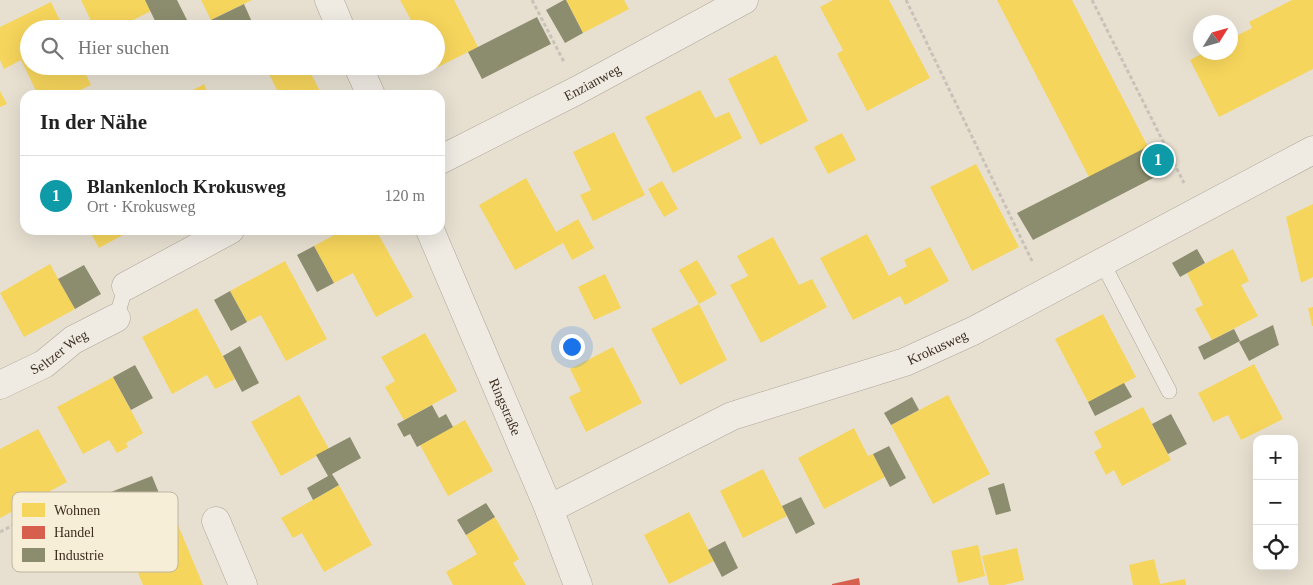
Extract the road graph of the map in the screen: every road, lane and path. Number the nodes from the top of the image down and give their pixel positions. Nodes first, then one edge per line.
1 (328, 0) edge
2 (532, 0) edge
3 (744, 0) edge
4 (906, 0) edge
5 (1092, 0) edge
6 (337, 20) edge
7 (362, 75) edge
8 (369, 90) edge
9 (578, 90) junction
10 (1313, 150) edge
11 (445, 157) edge
12 (1198, 212) junction
13 (221, 235) edge
14 (432, 235) edge
15 (1102, 262) junction
16 (126, 286) joint
17 (1047, 291) junction
18 (116, 318) joint
19 (0, 386) edge
20 (1168, 391) dead end
21 (549, 509) junction
22 (216, 521) dead end
23 (12, 526) edge
24 (0, 532) edge
25 (243, 585) edge
26 (578, 585) edge

1 - 6 street
2 - 9 path
3 - 9 street, Enzianweg
4 - 17 path
5 - 12 path
7 - 8 street
9 - 11 street, Enzianweg
10 - 12 street, Krokusweg
12 - 15 street, Krokusweg
13 - 16 street
14 - 21 street, Ringstraße
15 - 17 street, Krokusweg
15 - 20 lane
16 - 18 lane
17 - 21 street, Krokusweg
18 - 19 street, Seltzer Weg
21 - 26 street, Ringstraße
22 - 25 street
23 - 24 path

